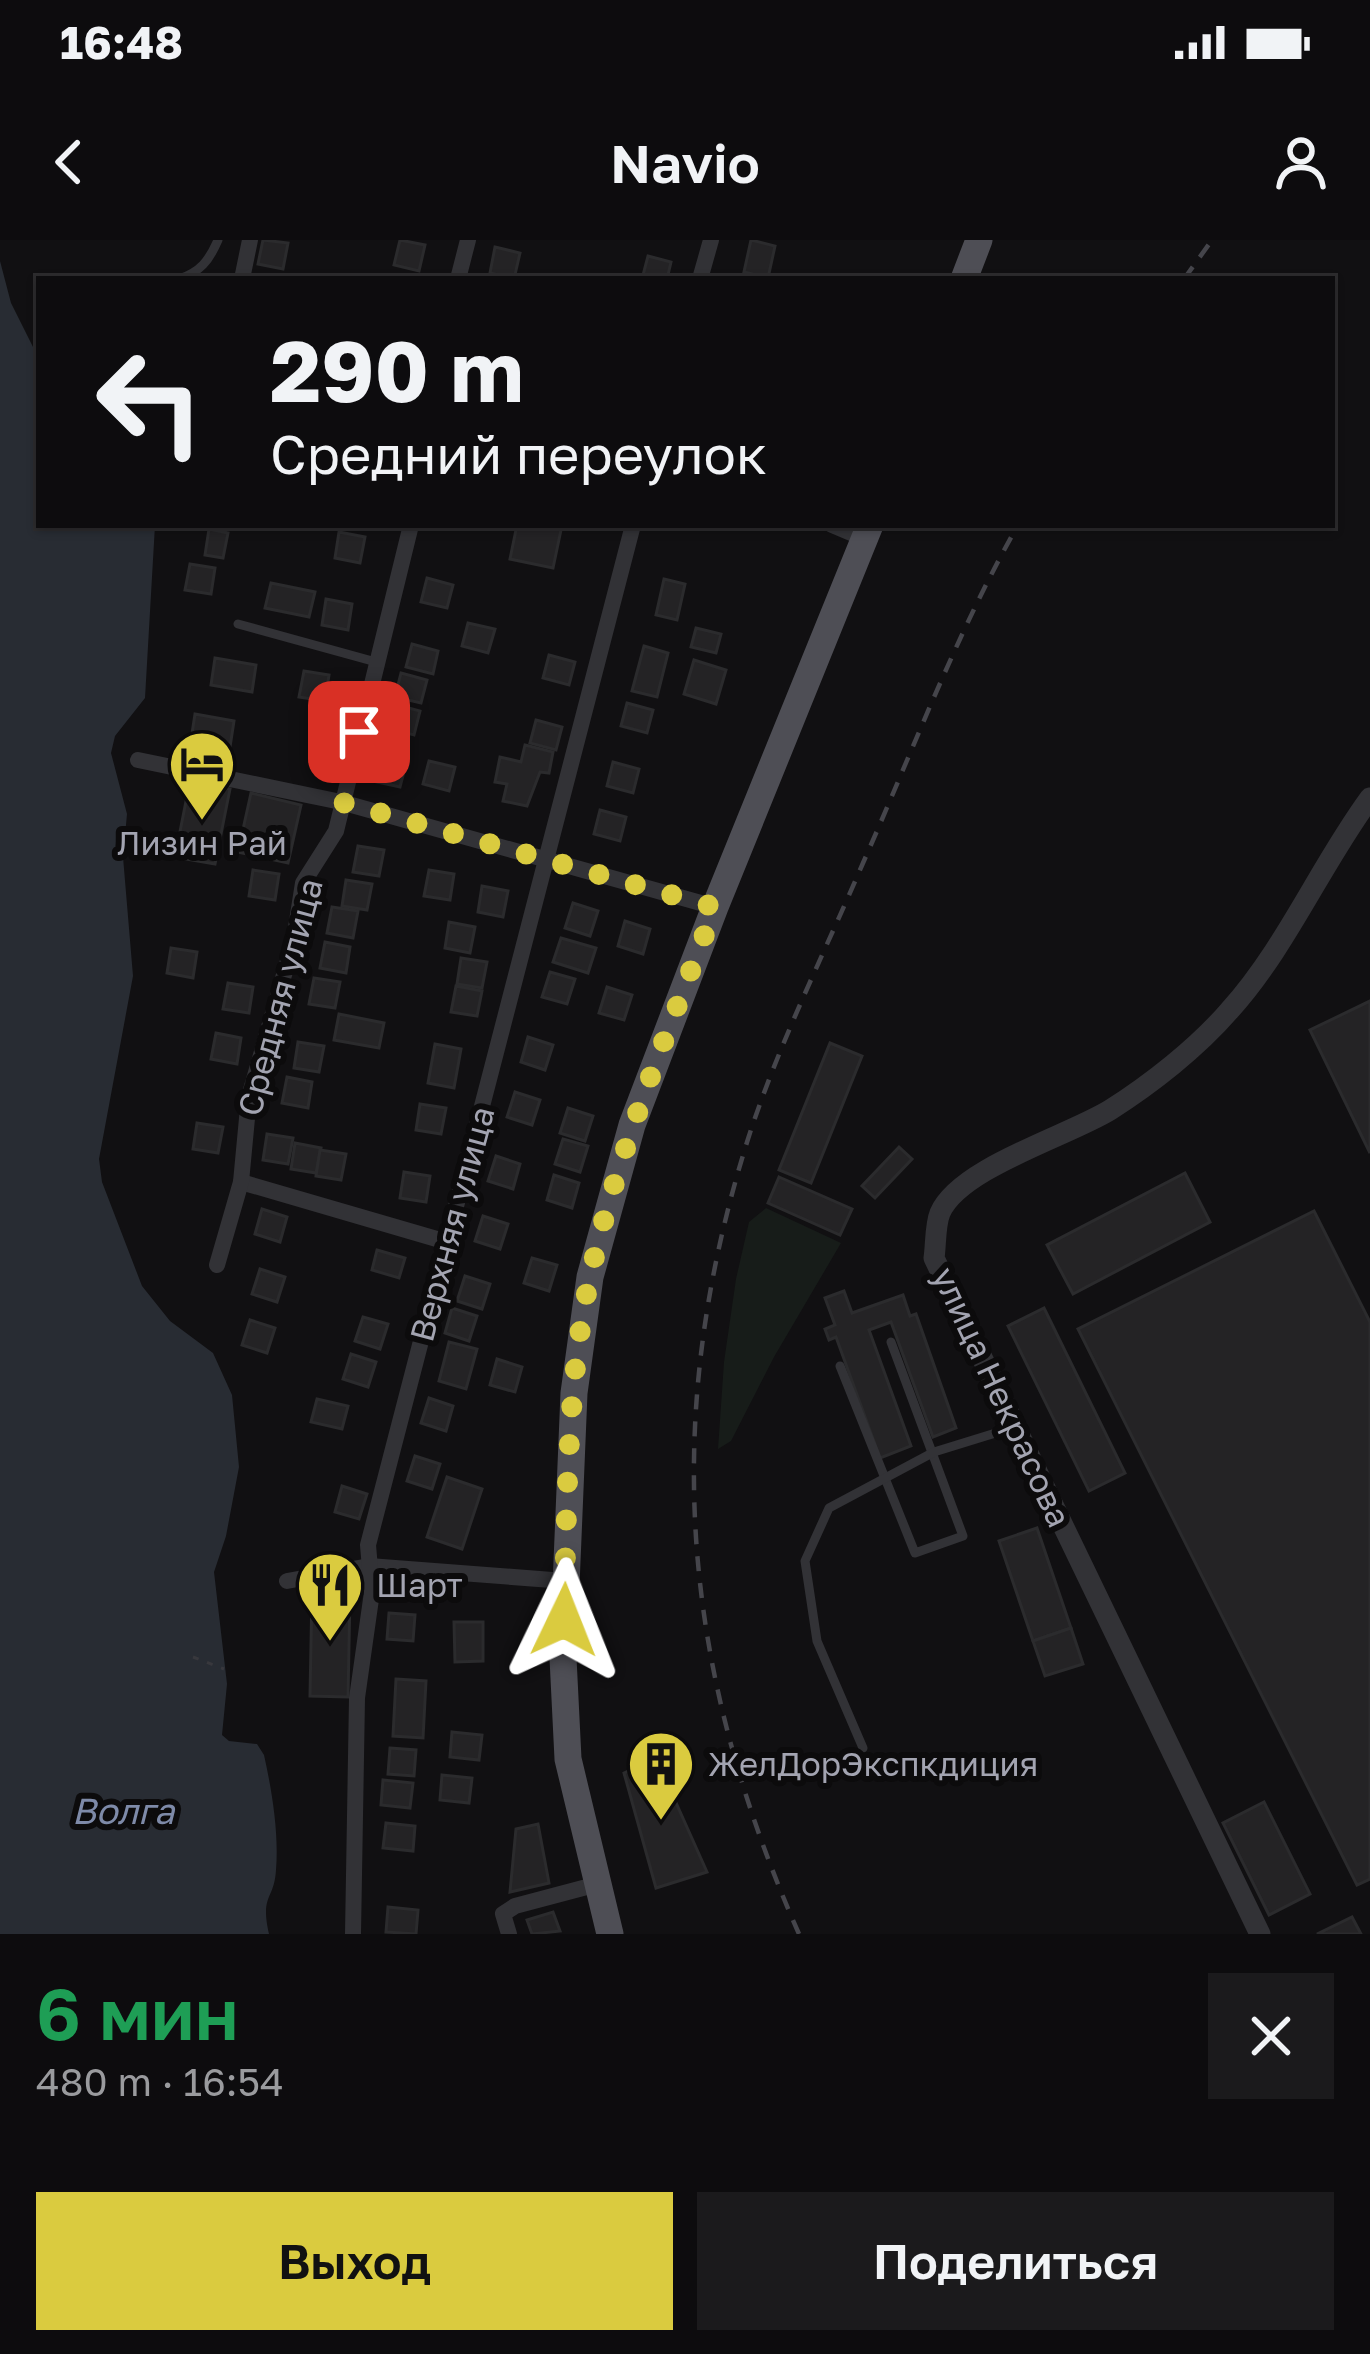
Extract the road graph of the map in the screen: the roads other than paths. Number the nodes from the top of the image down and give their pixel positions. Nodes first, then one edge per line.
1 (218, 240) edge
2 (250, 240) edge
3 (468, 240) edge
4 (711, 240) edge
5 (980, 240) edge
6 (186, 276) edge
7 (243, 276) edge
8 (459, 276) edge
9 (701, 276) edge
10 (965, 276) edge
11 (410, 528) edge
12 (632, 528) edge
13 (867, 532) edge
14 (238, 624) dead end
15 (376, 662) junction
16 (138, 760) dead end
17 (1370, 798) edge
18 (341, 802) junction
19 (546, 862) junction
20 (715, 907) junction
21 (241, 1182) junction
22 (447, 1242) junction
23 (217, 1265) dead end
24 (892, 1342) dead end
25 (840, 1366) dead end
26 (1015, 1427) junction
27 (934, 1452) junction
28 (886, 1475) junction
29 (369, 1566) junction
30 (287, 1581) dead end
31 (565, 1581) junction
32 (862, 1748) dead end
33 (598, 1885) junction
34 (353, 1934) edge
35 (509, 1934) edge
36 (610, 1934) edge
37 (1260, 1934) edge

1 - 6 lane
2 - 7 street
3 - 8 street
4 - 9 street
5 - 10 main road
11 - 15 street, Средняя улица
12 - 19 street, Верхняя улица
13 - 20 main road
14 - 15 lane
15 - 18 street, Средняя улица
16 - 18 street
17 - 26 street, улица Некрасова
18 - 19 street
18 - 21 street, Средняя улица
19 - 20 street
19 - 22 street, Верхняя улица
20 - 31 main road
21 - 22 street
21 - 23 street, Средняя улица
22 - 29 street, Верхняя улица
24 - 27 lane
25 - 28 lane
26 - 27 lane
26 - 37 street, улица Некрасова
27 - 28 lane
27 - 28 lane
28 - 32 lane
29 - 30 street
29 - 31 street
29 - 34 street, Верхняя улица
31 - 33 main road
33 - 35 street
33 - 36 main road

